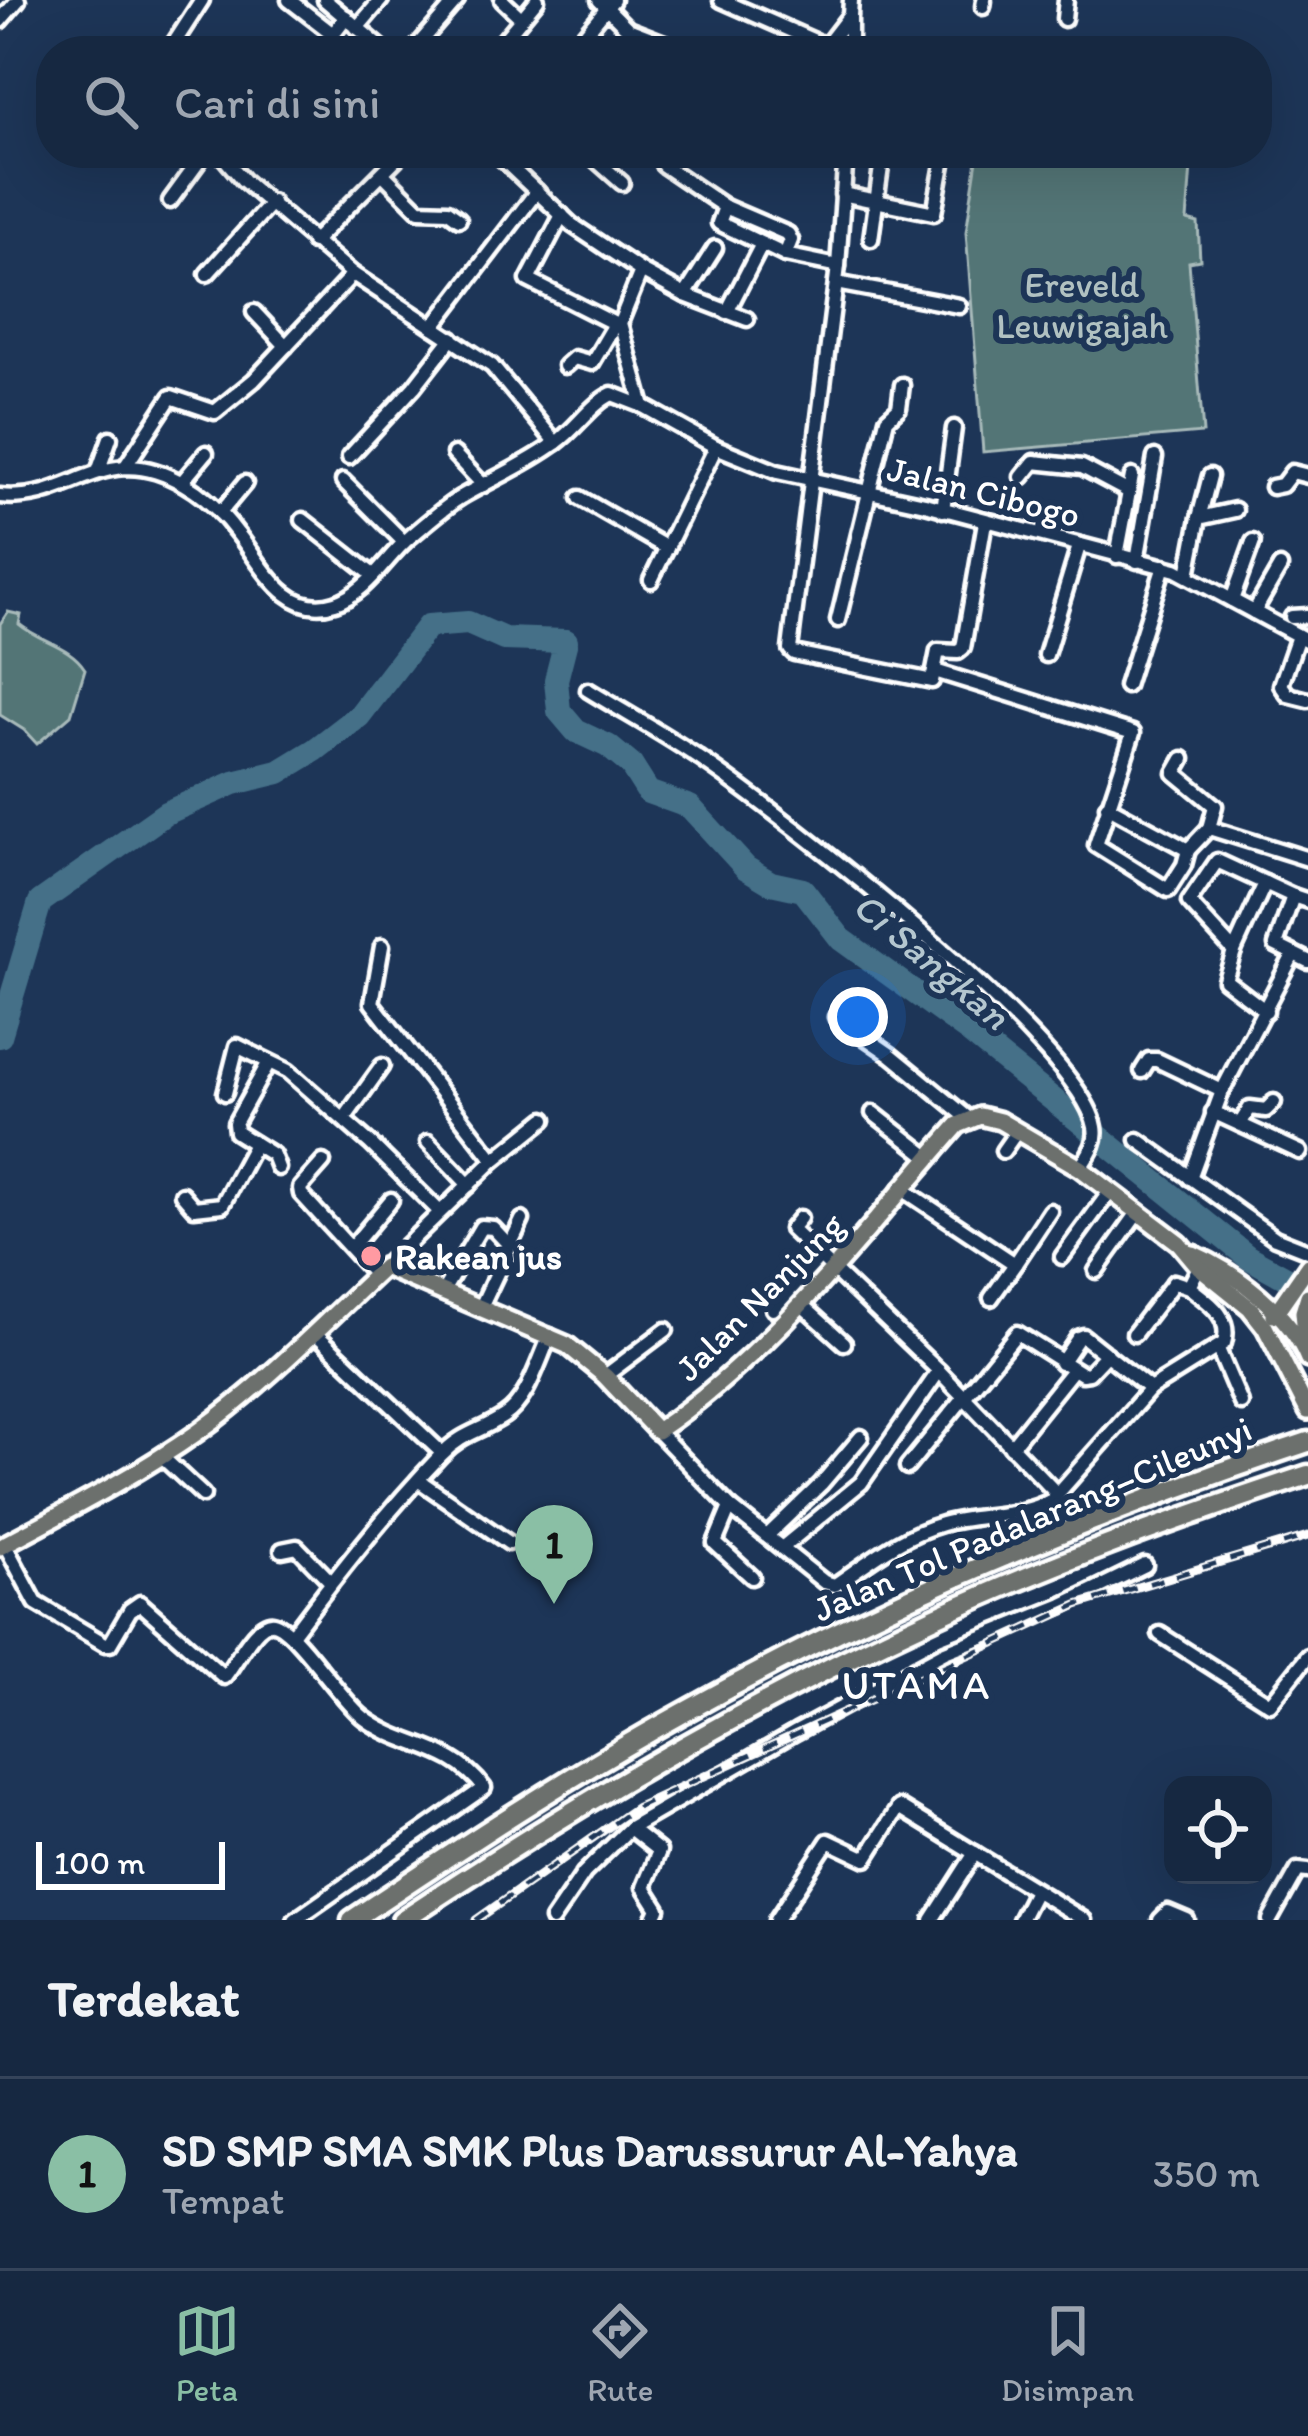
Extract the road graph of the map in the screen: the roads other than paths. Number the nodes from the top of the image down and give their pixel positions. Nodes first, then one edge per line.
1 (18, 0) edge
2 (202, 0) edge
3 (289, 0) edge
4 (326, 0) edge
5 (381, 0) edge
6 (457, 0) edge
7 (502, 0) edge
8 (537, 0) edge
9 (1066, 0) edge
10 (730, 2) edge
11 (606, 3) edge
12 (850, 8) edge
13 (346, 17) junction
14 (521, 18) junction
15 (1064, 19) dead end
16 (0, 20) edge
17 (357, 28) junction
18 (333, 34) joint
19 (179, 36) edge
20 (367, 36) edge
21 (426, 36) edge
22 (507, 36) edge
23 (582, 36) edge
24 (646, 36) edge
25 (798, 36) edge
26 (832, 36) edge
27 (194, 168) edge
28 (233, 168) edge
29 (388, 168) edge
30 (512, 168) edge
31 (606, 168) edge
32 (667, 168) edge
33 (845, 168) edge
34 (881, 168) edge
35 (942, 168) edge
36 (383, 174) junction
37 (622, 182) dead end
38 (537, 191) junction
39 (842, 194) junction
40 (170, 201) dead end
41 (272, 202) junction
42 (876, 202) junction
43 (725, 207) junction
44 (562, 215) junction
45 (460, 219) dead end
46 (871, 239) dead end
47 (313, 242) junction
48 (762, 244) junction
49 (715, 248) dead end
50 (785, 254) junction
51 (838, 266) junction
52 (641, 271) junction
53 (207, 274) dead end
54 (353, 274) junction
55 (836, 283) junction
56 (685, 296) junction
57 (958, 306) dead end
58 (254, 312) dead end
59 (727, 312) junction
60 (747, 320) dead end
61 (617, 323) junction
62 (433, 327) junction
63 (452, 338) junction
64 (286, 346) junction
65 (565, 366) dead end
66 (902, 385) dead end
67 (643, 406) junction
68 (954, 428) dead end
69 (110, 438) dead end
70 (556, 443) junction
71 (716, 447) junction
72 (206, 453) dead end
73 (454, 454) dead end
74 (349, 457) dead end
75 (1156, 457) dead end
76 (124, 467) junction
77 (99, 469) junction
78 (1132, 476) dead end
79 (1210, 476) dead end
80 (1308, 476) edge
81 (1022, 477) dead end
82 (343, 481) dead end
83 (182, 482) junction
84 (811, 482) junction
85 (245, 483) dead end
86 (483, 485) junction
87 (1272, 488) dead end
88 (868, 492) junction
89 (1129, 492) junction
90 (0, 496) edge
91 (580, 498) dead end
92 (943, 509) junction
93 (1235, 510) dead end
94 (220, 513) junction
95 (1199, 518) junction
96 (303, 520) dead end
97 (985, 522) junction
98 (404, 542) junction
99 (1252, 542) dead end
100 (1079, 546) junction
101 (667, 548) junction
102 (1117, 556) junction
103 (1137, 561) junction
104 (1164, 566) junction
105 (1280, 568) dead end
106 (373, 575) junction
107 (1188, 575) junction
108 (652, 580) dead end
109 (1232, 600) junction
110 (1254, 612) junction
111 (1308, 616) edge
112 (1292, 617) dead end
113 (838, 620) dead end
114 (1303, 638) edge
115 (1046, 655) dead end
116 (935, 671) junction
117 (1126, 686) dead end
118 (588, 690) dead end
119 (1308, 700) edge
120 (1183, 759) dead end
121 (1107, 806) junction
122 (1209, 828) junction
123 (1188, 850) junction
124 (1308, 859) edge
125 (1265, 883) junction
126 (1168, 890) junction
127 (1293, 896) junction
128 (1308, 901) edge
129 (1189, 902) junction
130 (382, 946) dead end
131 (1234, 951) junction
132 (1293, 955) junction
133 (1308, 961) edge
134 (1266, 1011) junction
135 (836, 1017) dead end
136 (269, 1062) junction
137 (382, 1066) dead end
138 (1142, 1071) dead end
139 (1222, 1091) junction
140 (225, 1093) dead end
141 (1274, 1102) dead end
142 (1213, 1112) junction
143 (873, 1113) dead end
144 (545, 1119) dead end
145 (969, 1119) junction
146 (344, 1120) junction
147 (1240, 1124) junction
148 (1017, 1131) junction
149 (1138, 1139) dead end
150 (428, 1142) dead end
151 (255, 1144) junction
152 (1003, 1151) dead end
153 (1300, 1152) dead end
154 (929, 1157) junction
155 (494, 1160) junction
156 (322, 1162) dead end
157 (278, 1168) dead end
158 (1079, 1168) junction
159 (1190, 1178) junction
160 (469, 1185) junction
161 (901, 1188) junction
162 (1111, 1190) junction
163 (182, 1194) dead end
164 (391, 1201) dead end
165 (1050, 1211) dead end
166 (1139, 1211) junction
167 (440, 1212) junction
168 (800, 1218) dead end
169 (522, 1220) dead end
170 (509, 1245) junction
171 (351, 1248) junction
172 (1308, 1251) edge
173 (820, 1257) junction
174 (1062, 1257) dead end
175 (1195, 1260) junction
176 (1015, 1264) junction
177 (1308, 1266) edge
178 (832, 1270) junction
179 (379, 1271) junction
180 (1096, 1271) dead end
181 (1189, 1287) junction
182 (442, 1293) junction
183 (1302, 1296) edge
184 (992, 1298) dead end
185 (802, 1305) junction
186 (480, 1309) junction
187 (772, 1309) dead end
188 (1278, 1310) junction
189 (1265, 1327) junction
190 (666, 1330) dead end
191 (315, 1333) junction
192 (1134, 1334) dead end
193 (550, 1336) junction
194 (844, 1343) dead end
195 (1218, 1349) junction
196 (1107, 1354) junction
197 (1308, 1359) edge
198 (1066, 1367) junction
199 (939, 1371) junction
200 (605, 1376) junction
201 (1150, 1389) junction
202 (965, 1397) junction
203 (1240, 1402) dead end
204 (1307, 1408) edge
205 (657, 1431) junction
206 (861, 1437) dead end
207 (1308, 1442) edge
208 (1011, 1447) junction
209 (442, 1454) junction
210 (162, 1456) junction
211 (907, 1467) dead end
212 (1308, 1475) edge
213 (418, 1480) junction
214 (203, 1495) dead end
215 (1058, 1495) junction
216 (730, 1508) junction
217 (767, 1535) junction
218 (509, 1543) dead end
219 (2, 1546) edge
220 (783, 1547) junction
221 (282, 1550) dead end
222 (1145, 1565) dead end
223 (752, 1576) dead end
224 (332, 1582) junction
225 (1160, 1634) dead end
226 (292, 1636) junction
227 (1308, 1656) edge
228 (1291, 1680) junction
229 (1308, 1688) edge
230 (630, 1828) junction
231 (975, 1853) junction
232 (1308, 1871) edge
233 (1035, 1891) junction
234 (1075, 1918) edge
235 (296, 1920) edge
236 (352, 1920) edge
237 (402, 1920) edge
238 (552, 1920) edge
239 (653, 1920) edge
240 (776, 1920) edge
241 (932, 1920) edge
242 (1020, 1920) edge
243 (1160, 1920) edge
244 (1187, 1920) edge
245 (1270, 1920) edge

1 - 16 street
2 - 19 street
3 - 18 street
4 - 13 street
5 - 17 street
6 - 21 street
7 - 14 street
8 - 14 street
9 - 15 street
10 - 25 street
11 - 23 street
11 - 24 street
12 - 26 street
13 - 17 street
13 - 18 street
14 - 22 street
17 - 20 street
27 - 40 street
28 - 41 street
29 - 36 street
30 - 38 street
31 - 37 street
32 - 43 street
33 - 39 street
34 - 42 street
35 - 42 street
36 - 45 street
36 - 47 street
38 - 44 street
38 - 62 street
39 - 42 street
39 - 51 street
41 - 47 street
41 - 53 street
42 - 46 street
43 - 48 street
43 - 50 street
44 - 52 street
44 - 61 street
47 - 54 street
48 - 50 street
48 - 59 street
49 - 56 street
50 - 51 street
51 - 55 street
52 - 56 street
52 - 61 street
54 - 62 street
54 - 64 street
55 - 57 street
55 - 84 street
56 - 59 street
58 - 64 street
59 - 60 street
61 - 65 street
61 - 67 street
62 - 63 street
63 - 70 street
63 - 74 street
64 - 76 street
66 - 88 street
67 - 70 street
67 - 71 street, Jalan Cibogo
68 - 92 street
69 - 77 street
70 - 86 street
71 - 84 street, Jalan Cibogo
71 - 101 street
72 - 83 street
73 - 86 street
75 - 103 street
76 - 77 street
76 - 83 street
77 - 90 street
78 - 89 street
79 - 95 street
80 - 87 street
81 - 89 street
82 - 98 street
83 - 94 street
84 - 88 street, Jalan Cibogo
84 - 116 street
85 - 94 street
86 - 98 street
88 - 92 street, Jalan Cibogo
88 - 113 street
89 - 102 street
91 - 101 street
92 - 97 street, Jalan Cibogo
93 - 95 street
94 - 106 street
95 - 107 street
96 - 106 street
97 - 100 street, Jalan Cibogo
97 - 116 street
98 - 106 street
99 - 109 street
100 - 102 street, Jalan Cibogo
100 - 115 street
101 - 108 street
102 - 103 street, Jalan Cibogo
103 - 104 street, Jalan Cibogo
104 - 107 street, Jalan Cibogo
104 - 117 street
105 - 110 street
107 - 109 street, Jalan Cibogo
109 - 110 street, Jalan Cibogo
110 - 114 street, Jalan Cibogo
111 - 112 street
114 - 119 street
116 - 121 street
118 - 158 street
120 - 122 street
121 - 123 street
121 - 126 street
122 - 123 street
122 - 124 street
123 - 126 street
125 - 127 street
125 - 129 street
125 - 131 street
126 - 129 street
127 - 128 street
127 - 132 street
129 - 131 street
130 - 155 street
131 - 134 street
132 - 133 street
132 - 134 street
134 - 139 street
135 - 145 street
136 - 140 street
136 - 146 street
136 - 151 street
137 - 146 street
138 - 139 street
139 - 142 street
141 - 147 street
142 - 147 street
142 - 159 street
143 - 154 street
144 - 155 street
145 - 148 main road
145 - 154 main road, Jalan Nanjung
146 - 167 street
147 - 153 street
148 - 152 street
148 - 158 main road
149 - 159 street
150 - 160 street
151 - 157 street
151 - 163 street
154 - 161 main road, Jalan Nanjung
155 - 160 street
156 - 171 street
158 - 162 main road
159 - 172 street
160 - 167 street
161 - 176 street
161 - 178 main road, Jalan Nanjung
162 - 166 main road
162 - 174 street
164 - 171 street
165 - 176 street
166 - 175 main road
166 - 180 street
167 - 179 street
168 - 173 street
169 - 170 street
170 - 182 street
170 - 186 street
171 - 179 street
173 - 178 street
173 - 187 street
175 - 181 street
175 - 188 main road
175 - 189 main road
176 - 184 street
177 - 183 main road
178 - 185 main road, Jalan Nanjung
178 - 199 street
179 - 182 main road
179 - 191 main road
181 - 192 street
181 - 195 street
182 - 186 main road
183 - 188 main road
183 - 197 main road
185 - 194 street
185 - 205 main road, Jalan Nanjung
186 - 193 main road
188 - 189 main road
188 - 197 main road
189 - 204 main road
190 - 200 street
191 - 209 street
191 - 210 main road
193 - 200 main road
193 - 209 street
195 - 201 street
195 - 203 street
196 - 198 street
196 - 198 street
196 - 201 street
198 - 202 street
198 - 208 street
199 - 202 street
199 - 220 street
200 - 205 main road
201 - 215 street
202 - 208 street
202 - 211 street
205 - 216 street
206 - 217 street
207 - 236 highway, Jalan Tol Padalarang–Cileunyi
208 - 215 street
209 - 213 street
210 - 214 street
210 - 219 main road
212 - 237 highway, Jalan Tol Padalarang–Cileunyi
213 - 218 street
213 - 224 street
215 - 220 street
216 - 217 street
216 - 223 street
217 - 220 street
219 - 226 street
221 - 224 street
222 - 230 street
224 - 226 street
225 - 228 street
226 - 235 street
227 - 228 street
228 - 229 street
230 - 238 street
230 - 239 street
231 - 233 street
231 - 240 street
231 - 241 street
232 - 245 street
233 - 234 street
233 - 242 street
243 - 244 street

